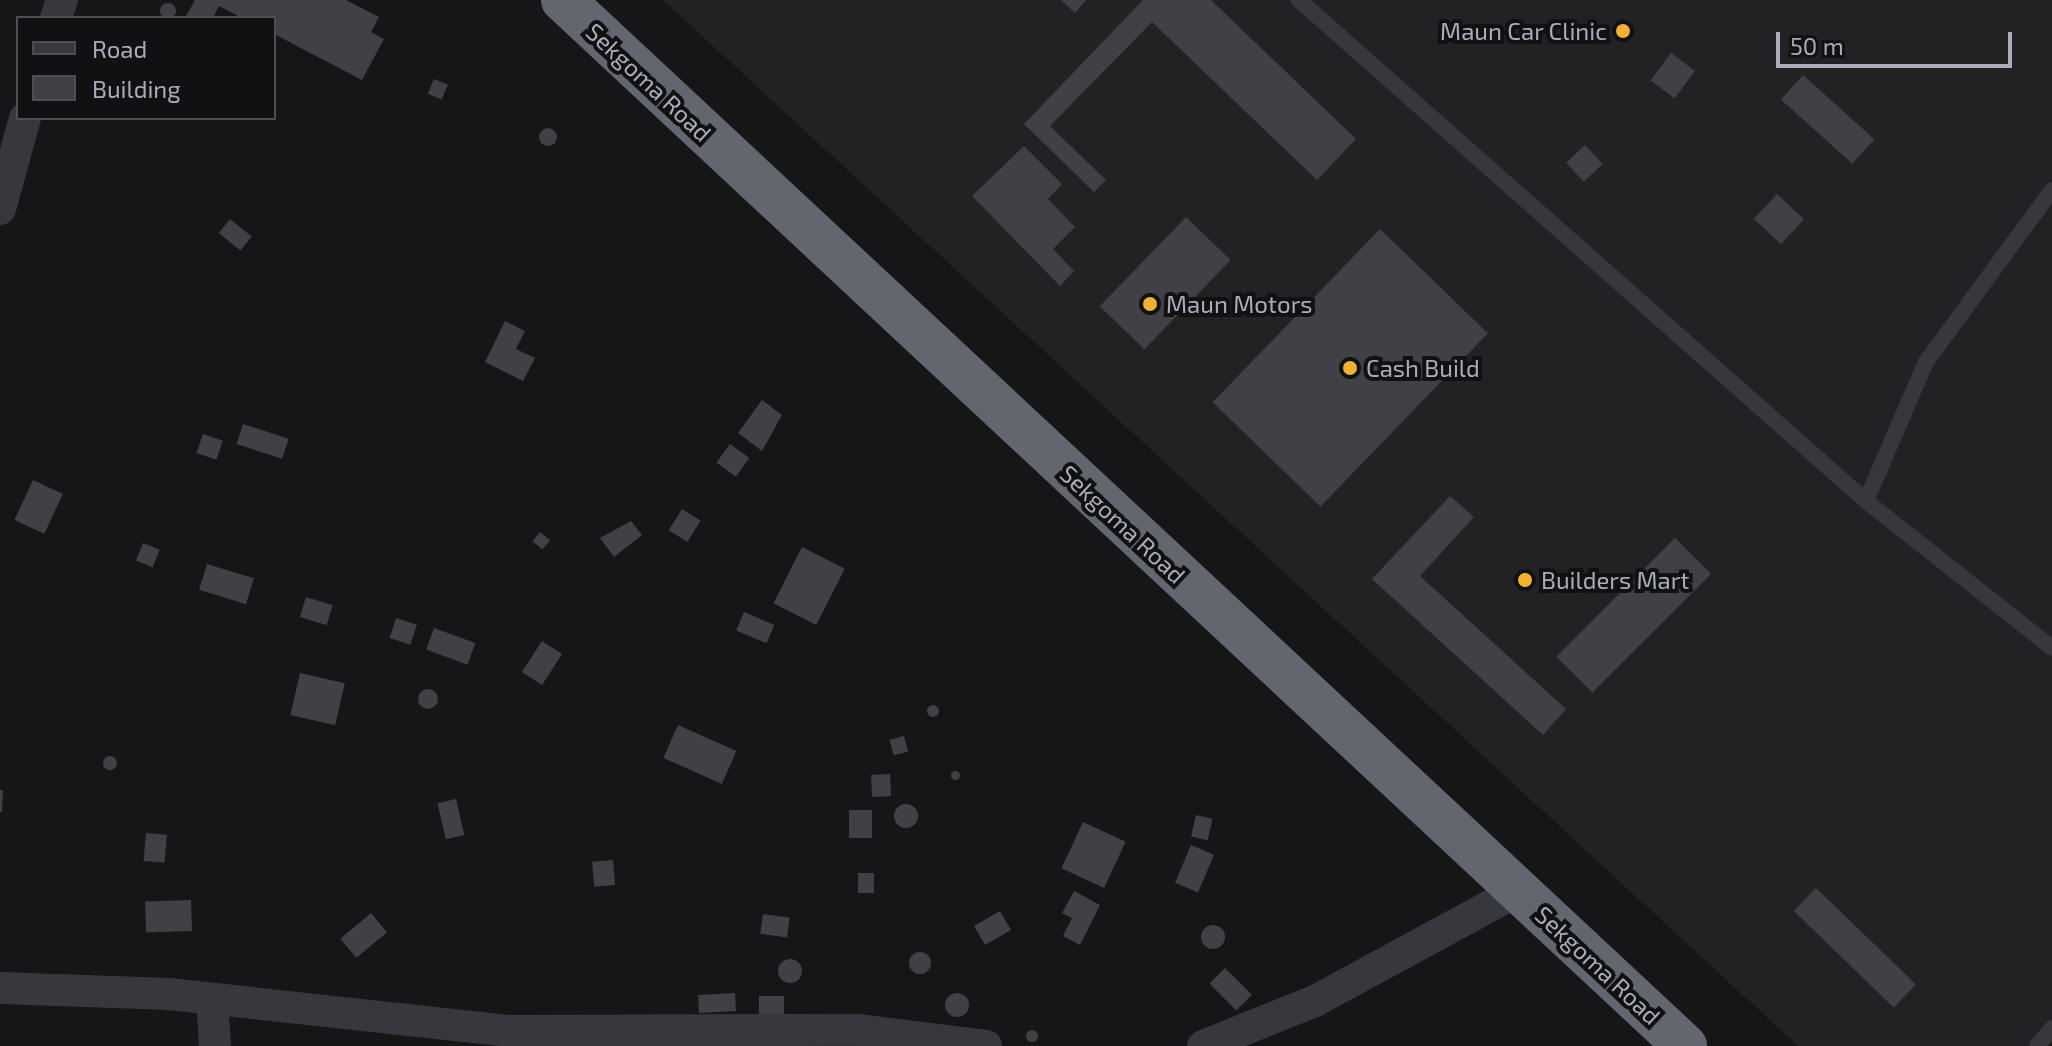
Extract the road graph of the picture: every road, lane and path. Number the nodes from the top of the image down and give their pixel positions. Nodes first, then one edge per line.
1 (563, 0) edge
2 (589, 0) edge
3 (1299, 0) edge
4 (24, 120) edge
5 (726, 155) junction
6 (2052, 190) edge
7 (0, 209) edge
8 (1866, 501) junction
9 (2052, 648) edge
10 (1518, 891) junction
11 (0, 988) edge
12 (212, 999) junction
13 (2052, 1028) edge
14 (859, 1038) edge
15 (512, 1039) edge
16 (215, 1046) edge
17 (986, 1046) edge
18 (1203, 1046) edge
19 (1685, 1046) edge
20 (2037, 1046) edge

1 - 5 highway, Sekgoma Road
2 - 5 lane
3 - 8 lane
4 - 7 street
5 - 10 highway, Sekgoma Road
6 - 8 lane
8 - 9 lane
10 - 18 street
10 - 19 highway, Sekgoma Road
11 - 12 street
12 - 15 street
12 - 16 street
13 - 20 lane
14 - 15 street
14 - 17 street

